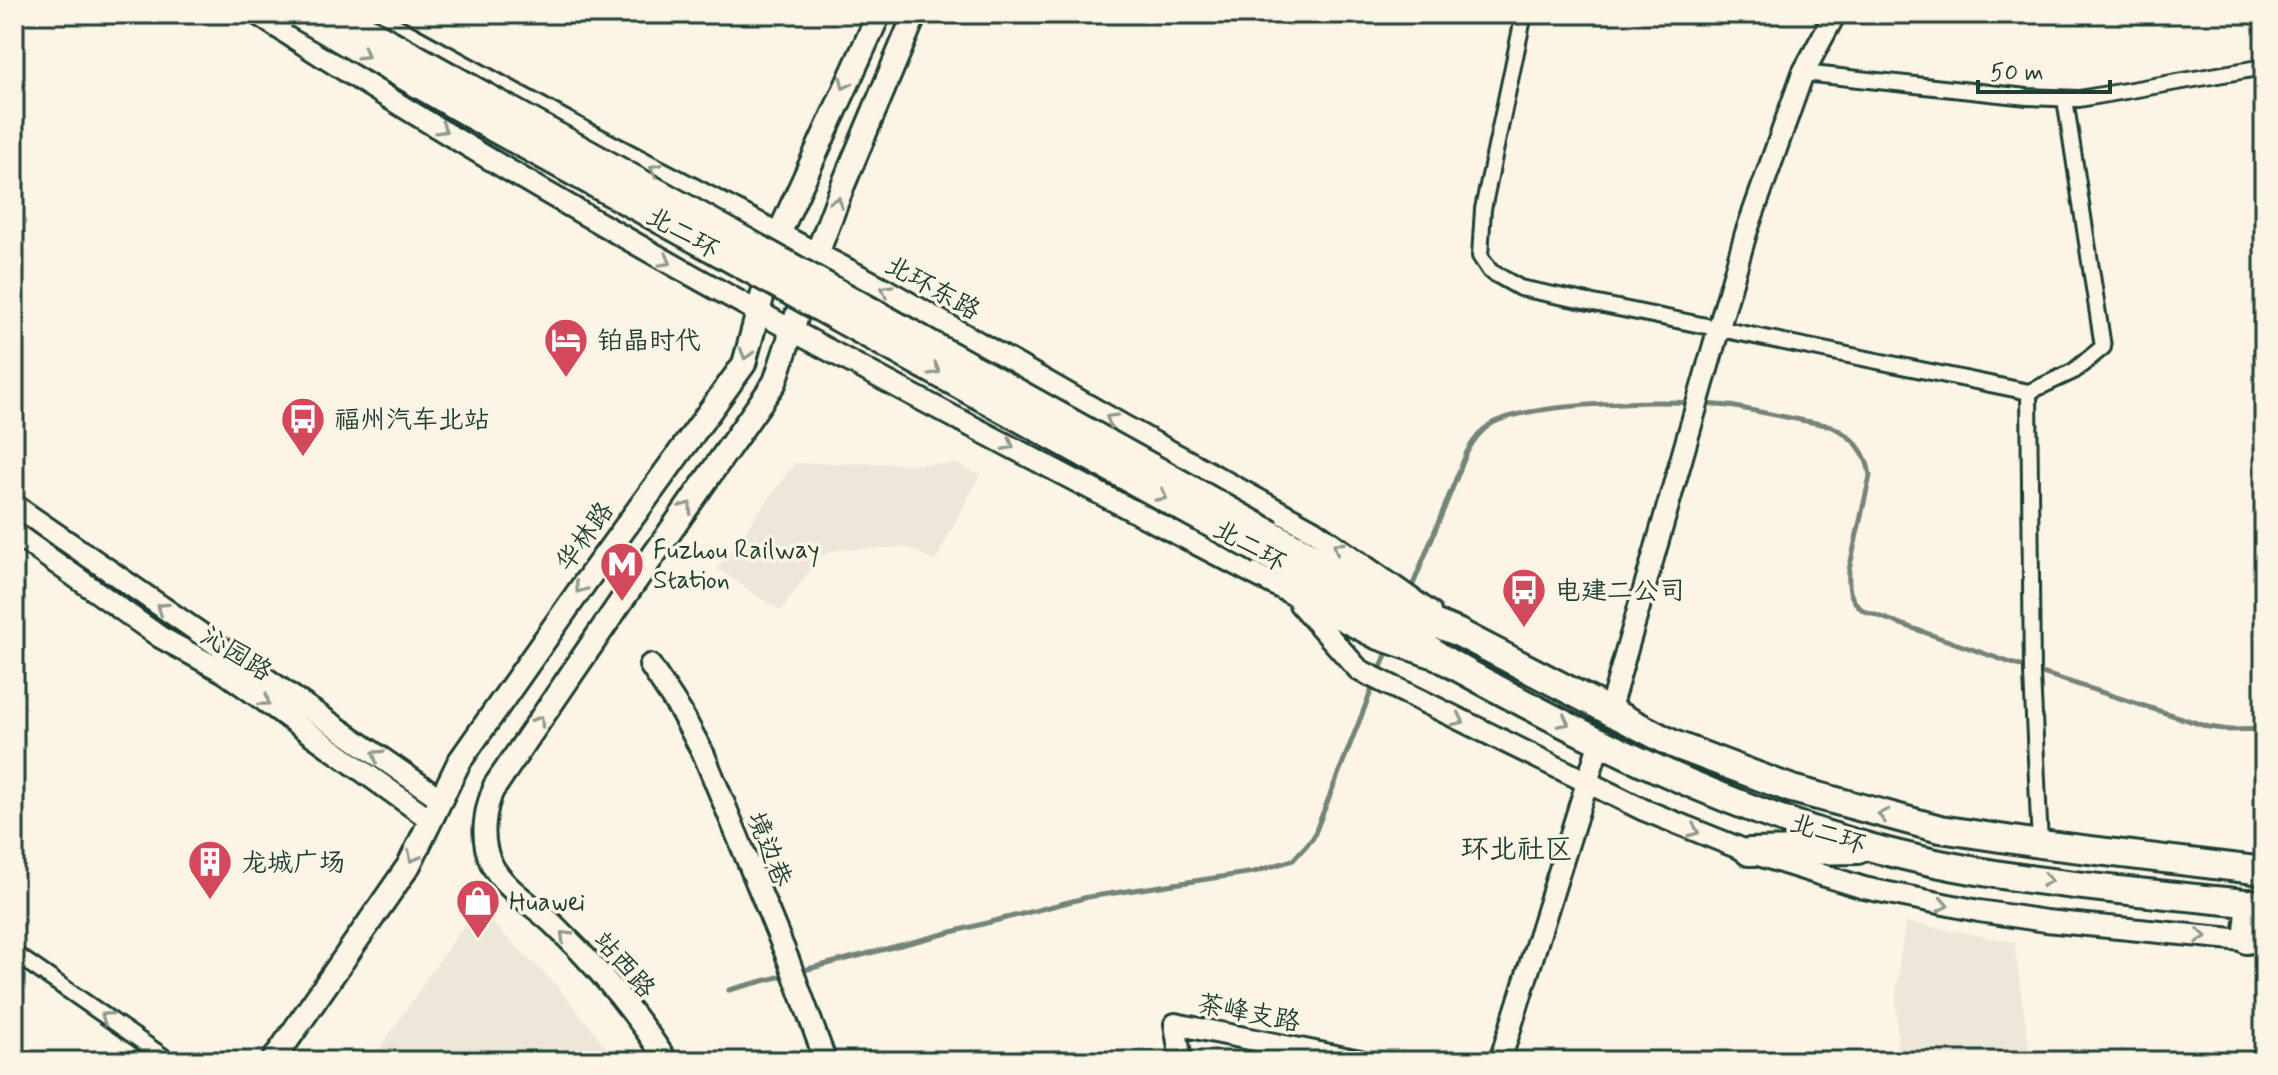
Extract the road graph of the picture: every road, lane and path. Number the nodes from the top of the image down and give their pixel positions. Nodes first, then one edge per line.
1 (257, 14) edge
2 (298, 14) edge
3 (337, 14) edge
4 (368, 14) edge
5 (879, 14) edge
6 (915, 14) edge
7 (1524, 14) edge
8 (1835, 14) edge
9 (2264, 67) edge
10 (1803, 73) junction
11 (2065, 99) junction
12 (779, 234) junction
13 (817, 254) junction
14 (756, 311) junction
15 (1720, 328) junction
16 (791, 331) junction
17 (2029, 392) junction
18 (14, 505) edge
19 (14, 533) edge
20 (1266, 543) junction
21 (1290, 593) junction
22 (1403, 620) junction
23 (650, 665) dead end
24 (1609, 712) junction
25 (1600, 741) junction
26 (1586, 782) junction
27 (495, 786) joint
28 (441, 799) junction
29 (431, 820) junction
30 (2040, 844) junction
31 (1878, 850) junction
32 (1749, 852) junction
33 (2264, 871) edge
34 (2257, 904) edge
35 (2256, 941) edge
36 (14, 953) edge
37 (170, 1061) edge
38 (273, 1061) edge
39 (667, 1061) edge
40 (823, 1061) edge
41 (1181, 1061) edge
42 (1360, 1061) edge
43 (1500, 1061) edge

1 -> 14 main road
2 -> 20 highway, 北二环, bridge
3 - 20 highway, 北二环, bridge
12 -> 4 main road, 北环东路
5 -> 12 main road, 华林路
13 -> 6 main road
7 - 15 street
8 - 10 main road
9 - 11 street
10 - 11 street
10 - 15 main road
11 - 17 street
12 - 13 main road, 北环东路
12 - 14 main road, 华林路
13 - 16 main road
22 -> 13 main road, 北环东路
14 - 16 main road
14 -> 28 main road, 华林路
15 - 17 street
15 - 24 main road
16 -> 21 main road
27 -> 16 main road
17 - 30 street
28 -> 18 main road
19 -> 29 main road, 沁园路
20 - 22 highway, 北二环
21 - 22 main road
21 -> 26 main road
22 - 24 highway, 北二环
22 -> 25 highway, 北二环
23 - 40 main road, 境边巷
30 -> 24 highway, 北二环
25 - 26 main road
25 - 31 highway, 北二环
26 -> 32 main road
26 - 43 main road
39 -> 27 main road, 站西路
28 - 29 main road, 华林路
29 -> 38 main road, 华林路
30 - 33 highway, 北二环
31 - 32 highway
31 -> 34 highway, 北二环
32 -> 35 main road
34 - 35 highway
37 -> 36 street
41 - 42 main road, 茶峰支路

